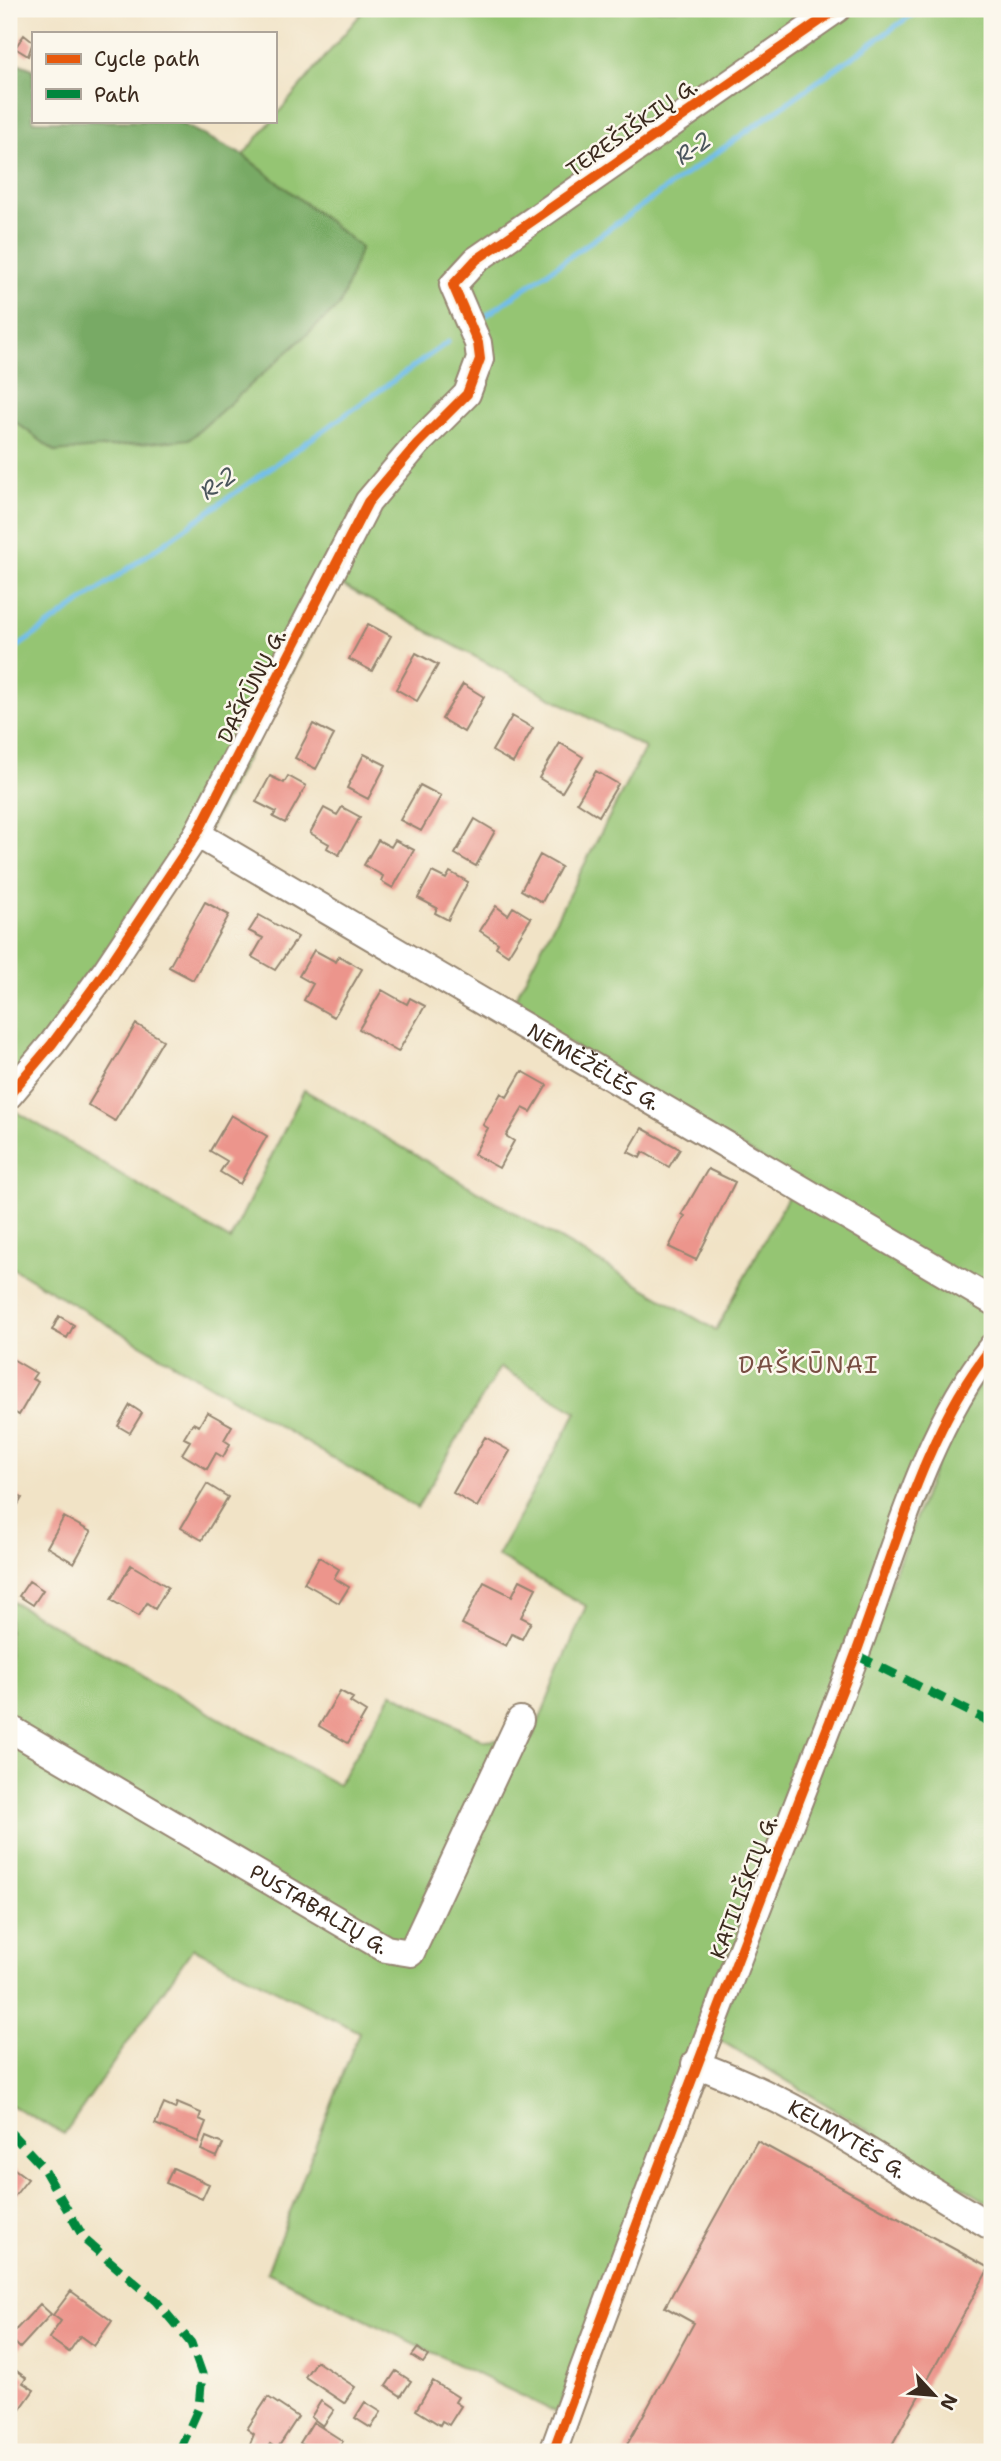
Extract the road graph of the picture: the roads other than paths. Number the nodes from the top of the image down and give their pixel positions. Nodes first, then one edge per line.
1 (837, 9) edge
2 (453, 285) joint
3 (197, 834) junction
4 (9, 1096) edge
5 (992, 1301) edge
6 (992, 1349) edge
7 (520, 1720) dead end
8 (9, 1728) edge
9 (695, 2064) junction
10 (992, 2227) edge
11 (553, 2452) edge

1 - 2 street, TEREŠIŠKIŲ G.
2 - 3 street, DAŠKŪNŲ G.
3 - 4 street, DAŠKŪNŲ G.
3 - 5 street, NEMĖŽĖLĖS G.
6 - 9 street, KATILIŠKIŲ G.
7 - 8 street, PUSTABALIŲ G.
9 - 10 street, KELMYTĖS G.
9 - 11 street, KATILIŠKIŲ G.

